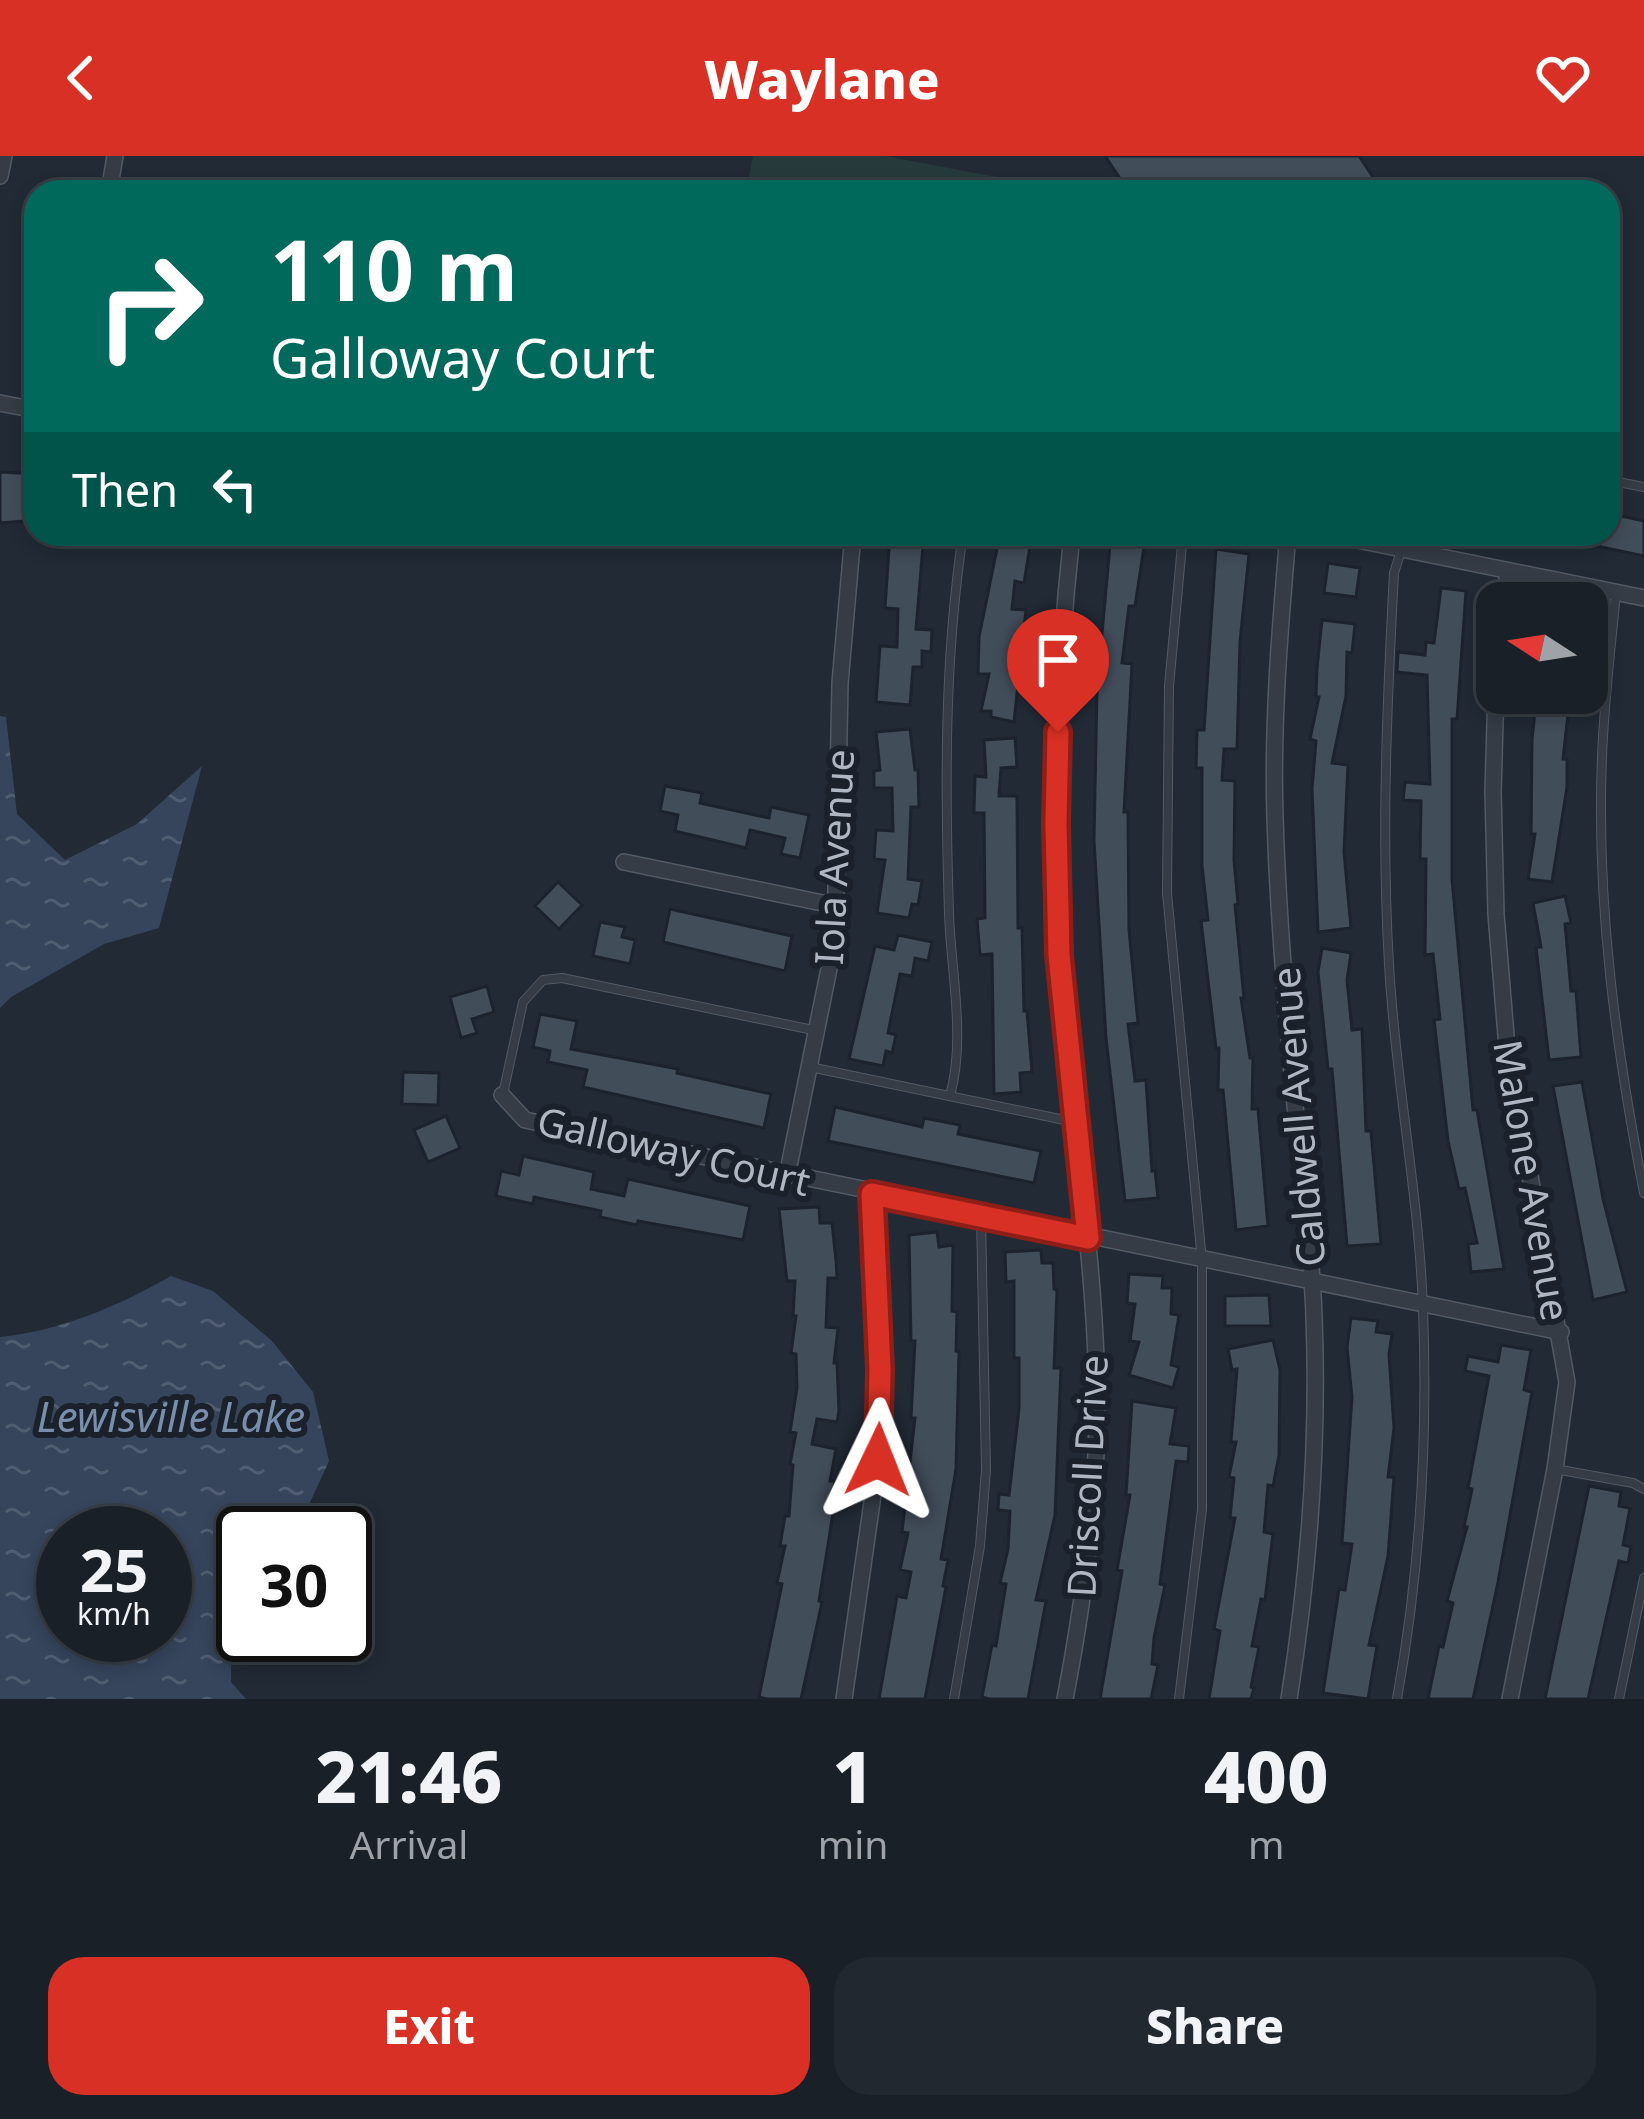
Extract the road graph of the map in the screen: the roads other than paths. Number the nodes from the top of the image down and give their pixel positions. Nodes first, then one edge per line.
1 (4, 156) edge
2 (0, 176) edge
3 (852, 546) edge
4 (961, 546) edge
5 (1071, 546) edge
6 (1182, 546) edge
7 (1287, 546) edge
8 (1387, 546) edge
9 (1402, 549) junction
10 (1508, 571) junction
11 (1507, 582) edge
12 (1616, 592) junction
13 (1644, 598) edge
14 (1495, 714) edge
15 (624, 862) dead end
16 (837, 906) junction
17 (818, 1031) junction
18 (810, 1067) junction
19 (502, 1095) joint
20 (950, 1096) junction
21 (1076, 1123) junction
22 (787, 1176) junction
23 (1644, 1193) edge
24 (872, 1194) junction
25 (981, 1216) junction
26 (1088, 1238) junction
27 (1202, 1261) junction
28 (1312, 1283) junction
29 (1424, 1306) junction
30 (1561, 1332) junction
31 (1555, 1469) junction
32 (1644, 1489) edge
33 (1644, 1578) edge
34 (844, 1699) edge
35 (954, 1699) edge
36 (1065, 1699) edge
37 (1179, 1699) edge
38 (1289, 1699) edge
39 (1397, 1699) edge
40 (1510, 1699) edge
41 (1619, 1699) edge

1 - 2 street
3 - 16 street, Iola Avenue
4 - 20 lane
5 - 21 street, Driscoll Drive
6 - 27 lane
7 - 28 street, Caldwell Avenue
8 - 9 street
9 - 10 street
9 - 29 lane
10 - 11 street
10 - 12 street
12 - 13 street
12 - 23 lane
14 - 30 street, Malone Avenue
15 - 16 street
16 - 17 street, Iola Avenue
17 - 18 street, Iola Avenue
17 - 19 lane
18 - 20 lane
18 - 22 street, Iola Avenue
19 - 22 street, Galloway Court
20 - 21 lane
21 - 26 street, Driscoll Drive
22 - 24 street, Galloway Court
24 - 25 street, Galloway Court
24 - 34 street
25 - 26 street, Galloway Court
25 - 35 lane
26 - 27 street, Galloway Court
26 - 36 street, Driscoll Drive
27 - 28 street, Galloway Court
27 - 37 lane
28 - 29 street, Galloway Court
28 - 38 street, Caldwell Avenue
29 - 30 street, Galloway Court
29 - 39 lane
30 - 31 street, Malone Avenue
31 - 32 lane
31 - 40 street, Malone Avenue
33 - 41 lane

